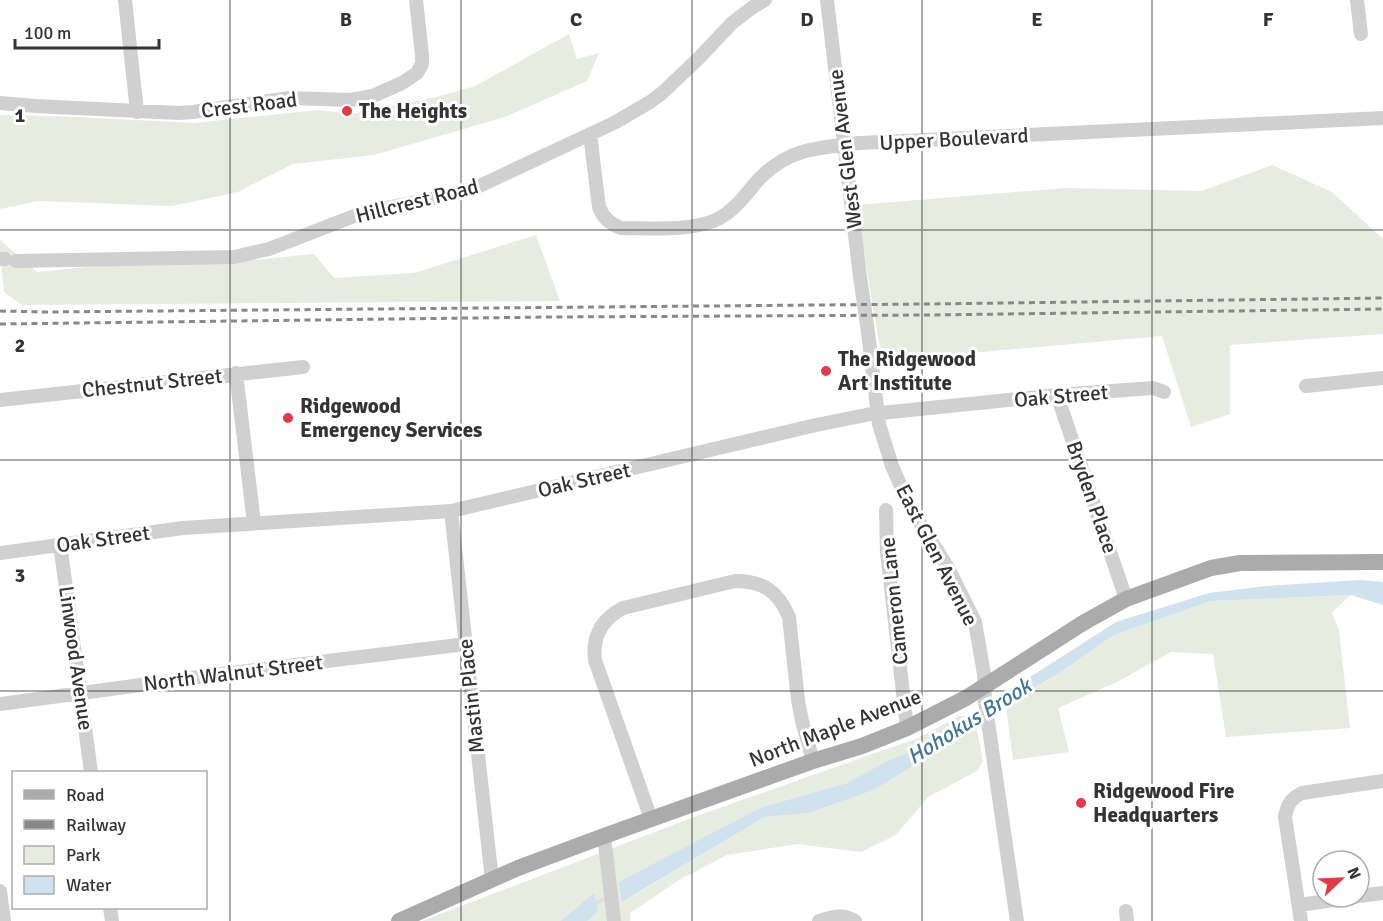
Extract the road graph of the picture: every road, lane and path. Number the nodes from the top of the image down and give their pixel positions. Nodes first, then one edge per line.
1 (125, 0) edge
2 (416, 0) edge
3 (765, 0) edge
4 (827, 0) edge
5 (1358, 0) edge
6 (1361, 34) dead end
7 (0, 103) edge
8 (137, 112) junction
9 (1383, 118) edge
10 (590, 134) junction
11 (844, 145) junction
12 (7, 260) edge
13 (863, 298) joint
14 (303, 367) dead end
15 (236, 373) junction
16 (1383, 378) edge
17 (1306, 386) dead end
18 (1164, 392) dead end
19 (1056, 395) junction
20 (0, 400) edge
21 (878, 413) junction
22 (886, 510) dead end
23 (451, 511) junction
24 (254, 523) junction
25 (60, 544) junction
26 (0, 553) edge
27 (1383, 562) edge
28 (1126, 598) junction
29 (466, 644) junction
30 (81, 693) junction
31 (984, 694) junction
32 (0, 704) edge
33 (907, 728) junction
34 (813, 761) junction
35 (91, 771) edge
36 (1383, 781) edge
37 (651, 819) junction
38 (604, 836) junction
39 (492, 880) junction
40 (4, 898) edge
41 (1311, 903) edge
42 (1299, 905) junction
43 (613, 915) edge
44 (4, 921) edge
45 (399, 921) edge
46 (819, 921) edge
47 (855, 921) edge
48 (1017, 921) edge
49 (1301, 921) edge

1 - 8 street
2 - 8 street, Crest Road
3 - 10 street, Hillcrest Road
4 - 11 street, West Glen Avenue
5 - 6 street
7 - 8 street, Crest Road
9 - 11 street, Upper Boulevard
10 - 11 street, Upper Boulevard
10 - 12 street, Hillcrest Road
11 - 13 street, West Glen Avenue
13 - 21 street, East Glen Avenue
14 - 15 street, Chestnut Street
15 - 20 street, Chestnut Street
15 - 24 street
16 - 17 street
18 - 19 street, Oak Street
19 - 21 street, Oak Street
19 - 28 street, Bryden Place
21 - 23 street, Oak Street
21 - 31 street, East Glen Avenue
22 - 33 street, Cameron Lane
23 - 24 street, Oak Street
23 - 29 street, Mastin Place
24 - 25 street, Oak Street
25 - 26 street, Oak Street
25 - 30 street, Linwood Avenue
27 - 28 main road, North Maple Avenue
28 - 31 main road, North Maple Avenue
29 - 30 street, North Walnut Street
29 - 39 street, Mastin Place
30 - 32 street, North Walnut Street
30 - 35 street, Linwood Avenue
31 - 33 main road, North Maple Avenue
31 - 48 street, East Glen Avenue
33 - 34 main road, North Maple Avenue
34 - 37 main road, North Maple Avenue
34 - 37 street
36 - 42 street
37 - 38 main road, North Maple Avenue
38 - 39 main road, North Maple Avenue
38 - 43 street
39 - 45 main road, North Maple Avenue
40 - 44 street
41 - 42 street
42 - 49 street
46 - 47 street

